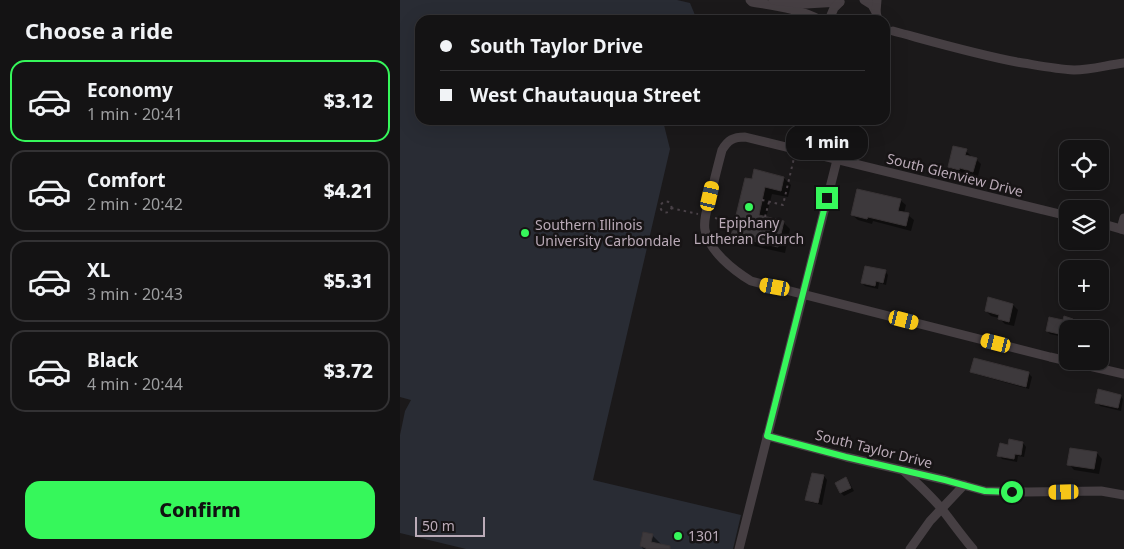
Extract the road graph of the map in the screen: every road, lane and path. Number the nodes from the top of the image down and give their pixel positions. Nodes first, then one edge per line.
1 (750, 0) edge
2 (773, 0) edge
3 (864, 0) edge
4 (877, 0) edge
5 (841, 1) edge
6 (807, 15) edge
7 (831, 15) edge
8 (877, 15) edge
9 (877, 15) edge
10 (893, 31) dead end
11 (1124, 63) edge
12 (842, 125) edge
13 (848, 125) edge
14 (844, 132) junction
15 (794, 158) dead end
16 (836, 160) junction
17 (762, 200) dead end
18 (769, 202) junction
19 (671, 208) junction
20 (1059, 214) edge
21 (706, 216) junction
22 (766, 217) dead end
23 (1124, 218) edge
24 (734, 223) dead end
25 (1109, 226) edge
26 (1123, 229) edge
27 (802, 294) junction
28 (1124, 374) edge
29 (767, 436) junction
30 (902, 470) junction
31 (964, 485) junction
32 (1124, 495) edge
33 (942, 509) junction
34 (739, 549) edge
35 (910, 549) edge
36 (973, 549) edge

1 - 6 street
2 - 5 street
3 - 8 street
4 - 9 street
5 - 7 street
10 - 11 street
12 - 14 street
13 - 14 street
14 - 16 street
15 - 18 path
16 - 20 street, South Glenview Drive
16 - 21 street, South Glenview Drive
16 - 27 street
17 - 18 path
18 - 22 path
19 - 19 path
19 - 21 path
21 - 24 path
21 - 27 street
23 - 26 street
25 - 26 street
27 - 28 street
27 - 29 street
29 - 30 street, South Taylor Drive
29 - 34 street
30 - 31 street, South Taylor Drive
30 - 33 street
31 - 32 street, South Taylor Drive
31 - 33 street
33 - 35 street
33 - 36 street

